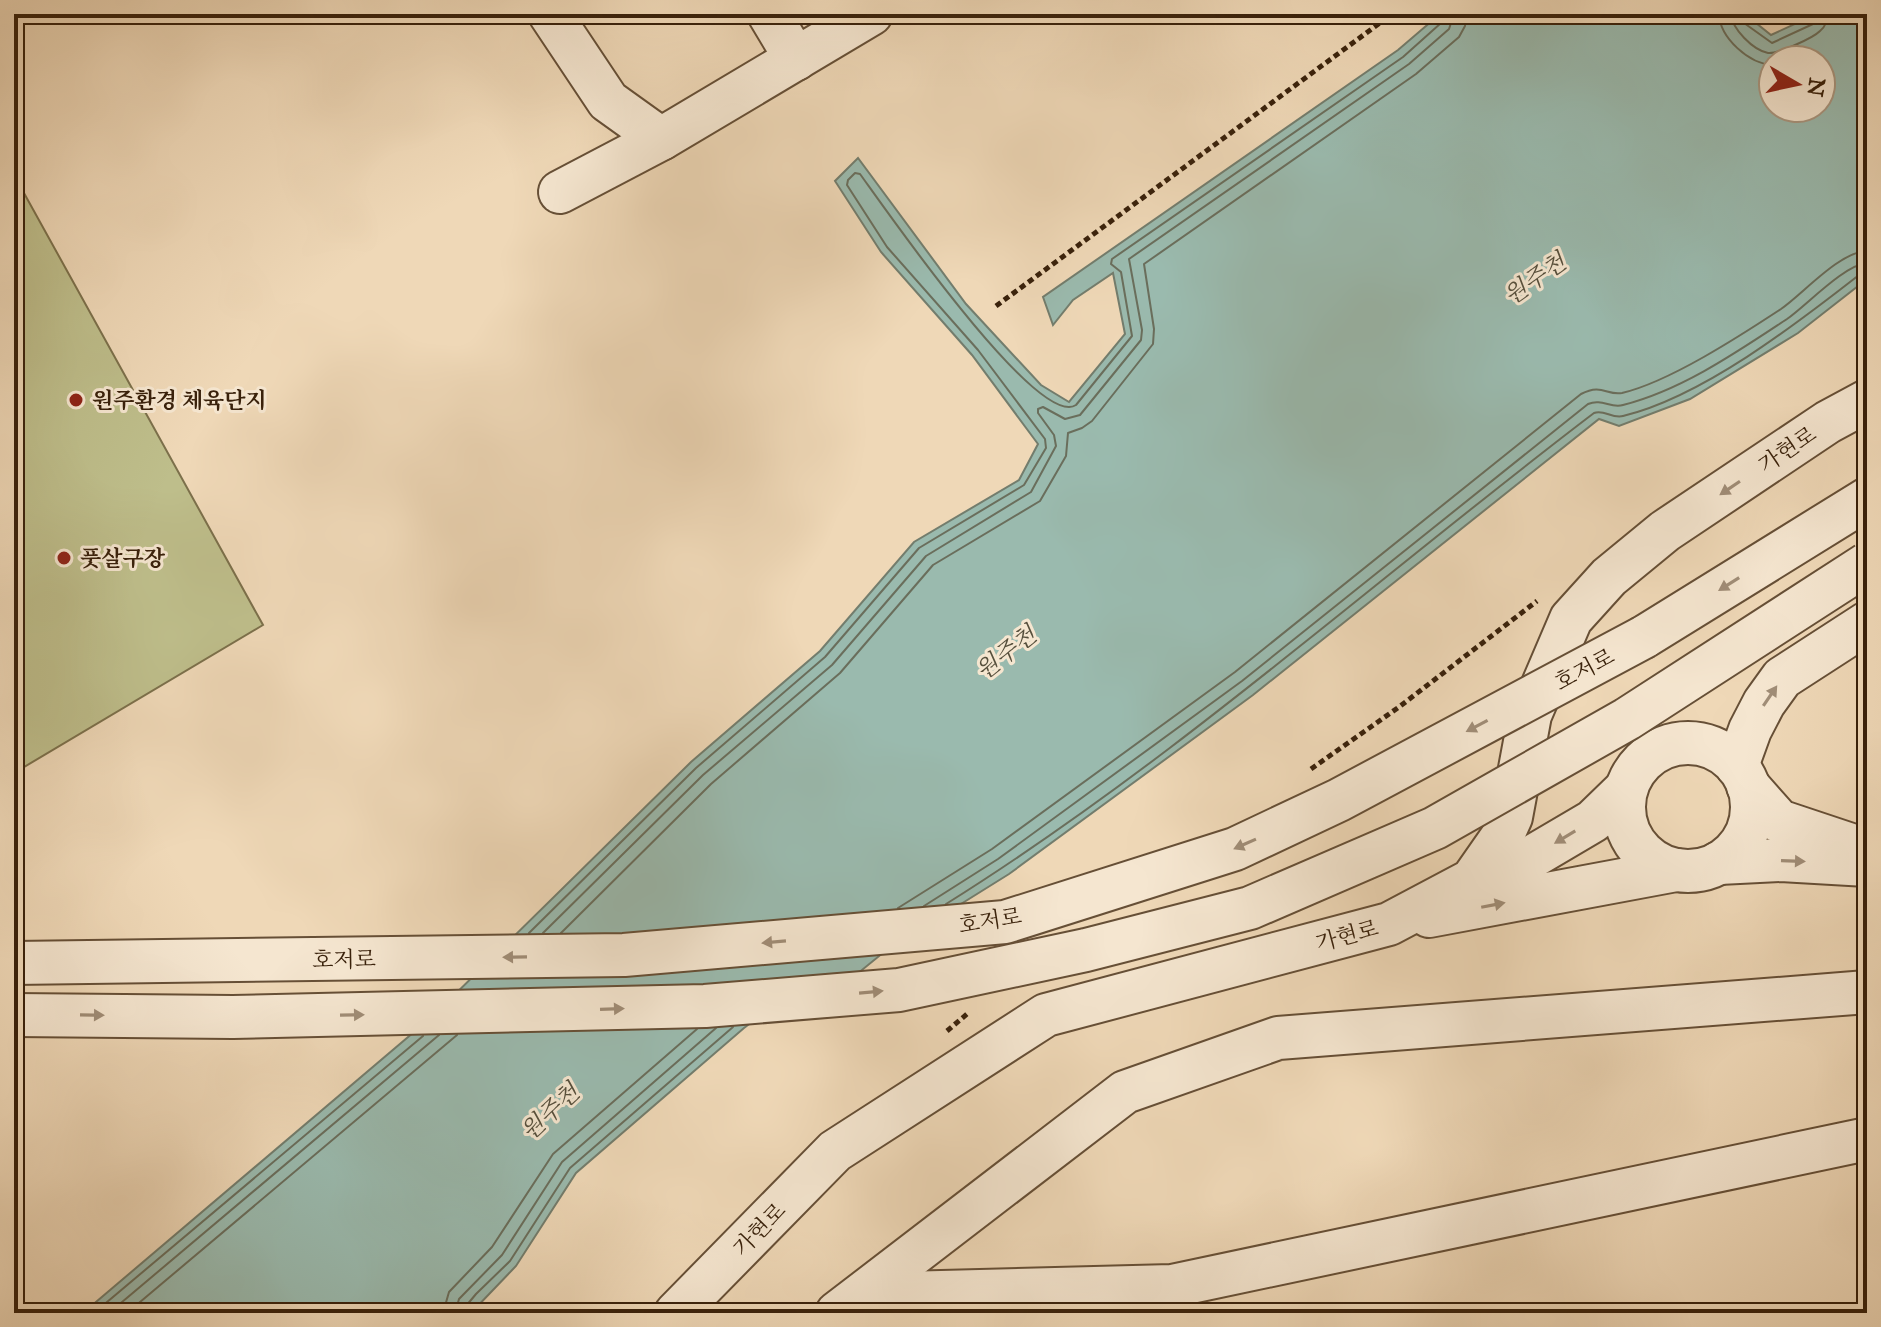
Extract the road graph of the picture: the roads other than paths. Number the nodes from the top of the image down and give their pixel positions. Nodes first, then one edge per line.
1 (550, 14) edge
2 (769, 14) edge
3 (871, 14) edge
4 (796, 59) junction
5 (661, 139) junction
6 (560, 192) dead end
7 (1867, 401) edge
8 (1867, 499) edge
9 (1867, 564) edge
10 (1867, 623) edge
11 (1743, 776) junction
12 (1626, 789) junction
13 (1867, 850) edge
14 (1719, 863) junction
15 (1867, 865) edge
16 (1676, 870) junction
17 (1472, 880) junction
18 (1389, 924) junction
19 (14, 963) edge
20 (1867, 992) edge
21 (14, 1015) edge
22 (1867, 1139) edge
23 (850, 1303) edge
24 (676, 1313) edge

1 - 5 street
2 - 4 street
3 - 4 street
4 - 5 street
5 - 6 street
7 -> 17 street, 가현로
8 -> 19 street, 호저로, bridge
21 -> 9 street, bridge
11 -> 10 street
11 - 12 street
11 - 13 street
11 - 14 street
12 - 16 street
12 -> 17 street
14 -> 15 street
14 - 16 street
18 -> 16 street
17 - 18 street, 가현로
18 - 24 street, 가현로
20 - 23 street
22 - 23 street

